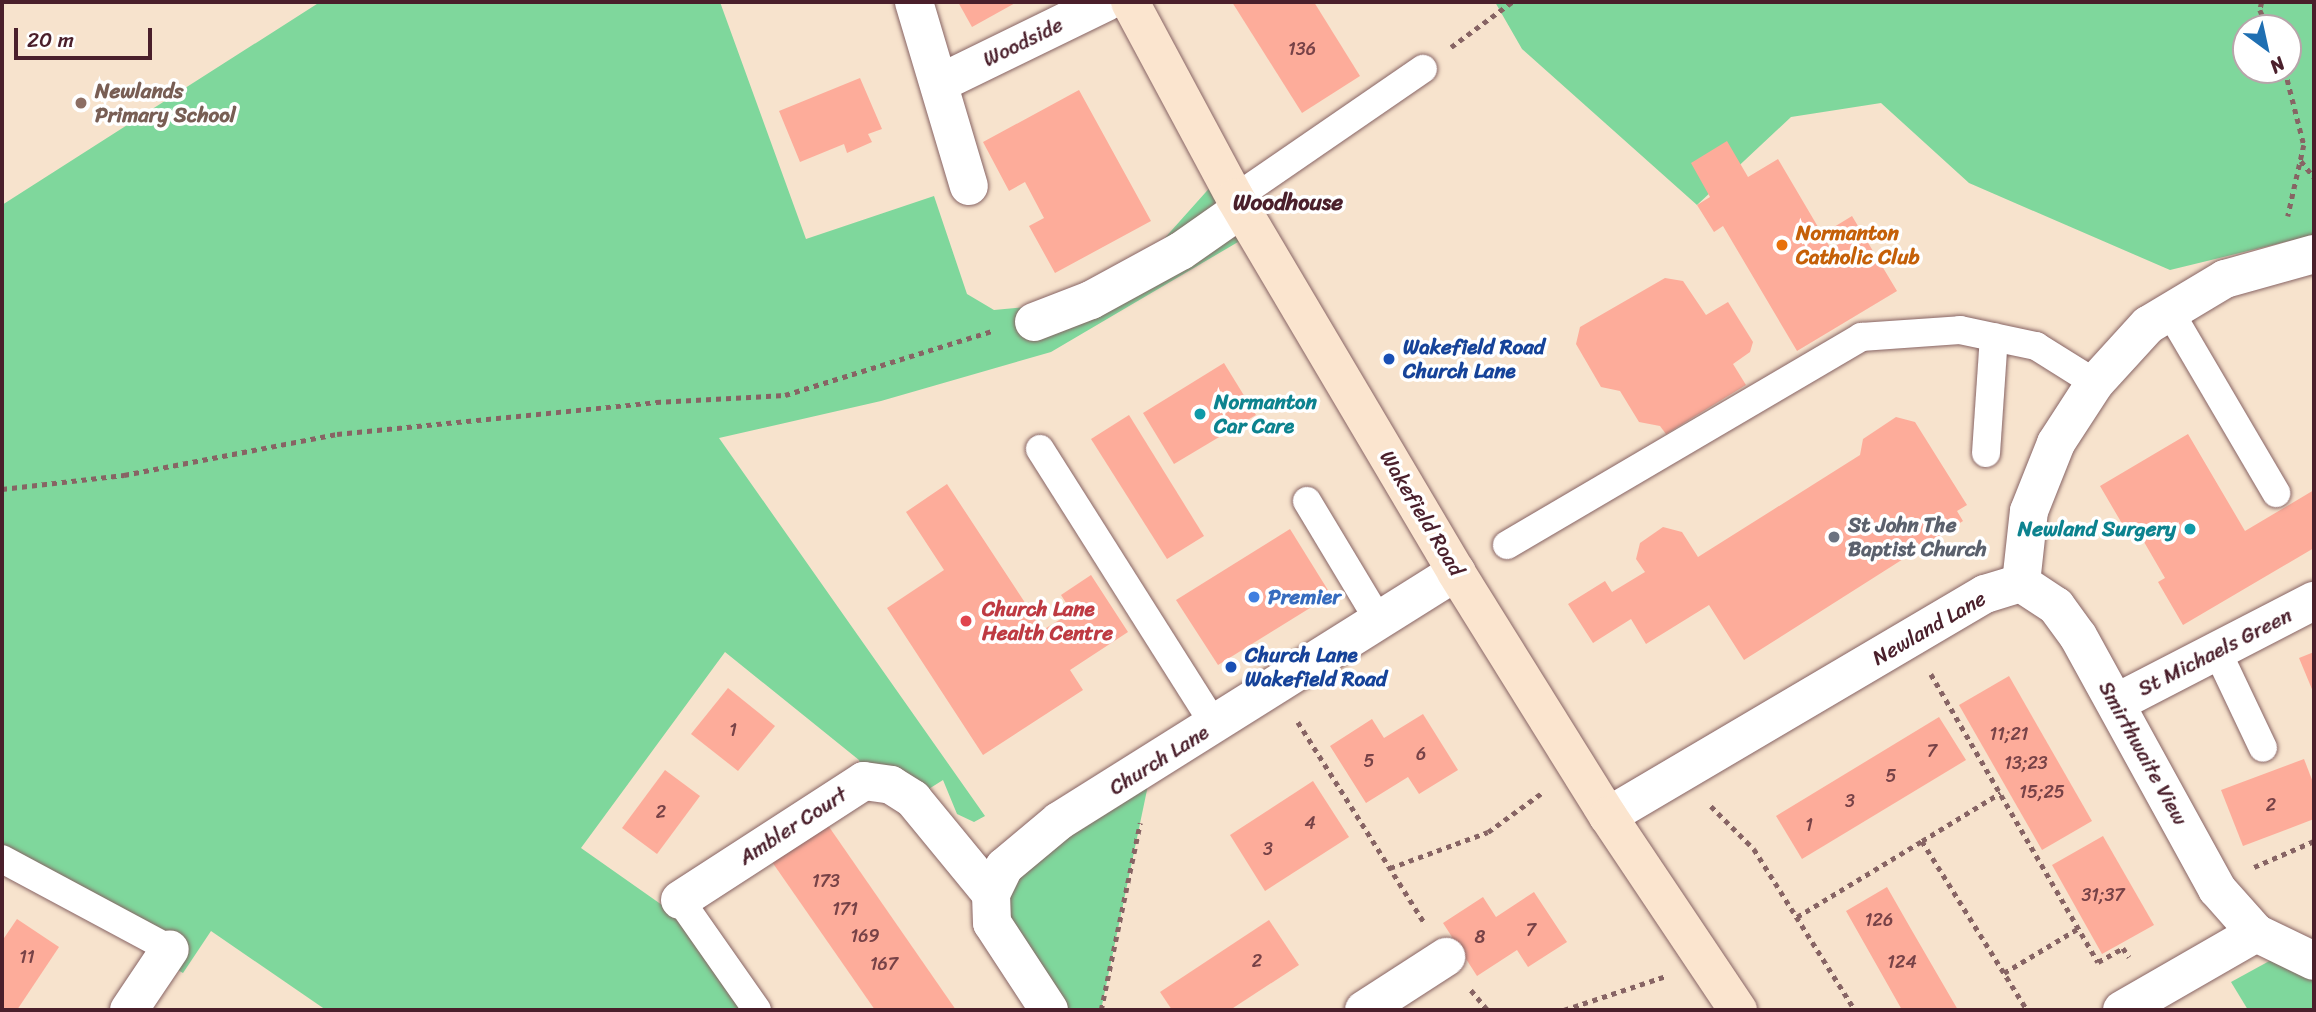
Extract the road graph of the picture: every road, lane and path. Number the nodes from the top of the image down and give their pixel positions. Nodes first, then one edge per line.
1 (914, 2) edge
2 (1107, 2) edge
3 (1130, 2) edge
4 (1512, 2) edge
5 (1423, 69) joint
6 (940, 83) junction
7 (2289, 84) edge
8 (2301, 161) junction
9 (2314, 177) edge
10 (969, 186) dead end
11 (1238, 204) junction
12 (2298, 258) edge
13 (2170, 312) junction
14 (1034, 322) joint
15 (1994, 337) junction
16 (2095, 383) junction
17 (1040, 449) dead end
18 (1986, 453) dead end
19 (2, 489) edge
20 (2276, 493) dead end
21 (1307, 501) dead end
22 (1507, 545) dead end
23 (1456, 572) junction
24 (2021, 583) junction
25 (2314, 601) edge
26 (1379, 621) junction
27 (1910, 638) junction
28 (2217, 651) junction
29 (1276, 687) junction
30 (2116, 703) junction
31 (1215, 726) junction
32 (2263, 748) dead end
33 (1152, 766) junction
34 (1578, 768) junction
35 (1675, 777) junction
36 (2000, 793) junction
37 (1608, 816) junction
38 (1922, 841) junction
39 (2314, 841) edge
40 (2, 859) edge
41 (1390, 868) junction
42 (2214, 885) junction
43 (990, 894) junction
44 (680, 900) joint
45 (1797, 917) junction
46 (2078, 928) junction
47 (2256, 933) junction
48 (170, 949) joint
49 (1446, 957) junction
50 (2314, 961) edge
51 (1706, 962) junction
52 (2004, 973) junction
53 (2131, 1006) edge
54 (129, 1010) edge
55 (757, 1010) edge
56 (1049, 1010) edge
57 (1101, 1010) edge
58 (1364, 1010) edge
59 (1488, 1010) edge
60 (1564, 1010) edge
61 (1738, 1010) edge
62 (1855, 1010) edge
63 (2027, 1010) edge

1 - 6 street
2 - 6 street, Woodside
3 - 11 street, Wakefield Road
4 - 5 path
5 - 11 lane
6 - 10 street
7 - 8 path
8 - 9 path
8 - 12 path
11 - 14 street
11 - 23 street, Wakefield Road
12 - 13 street
13 - 16 street
13 - 20 lane
14 - 19 path
15 - 16 lane
15 - 18 lane
15 - 22 lane
16 - 24 street
17 - 31 lane
21 - 26 lane
23 - 26 street, Church Lane
23 - 34 street, Wakefield Road
24 - 27 street, Newland Lane
24 - 30 street, Smirthwaite View
25 - 28 street, St Michaels Green
26 - 29 street, Church Lane
27 - 35 street, Newland Lane
27 - 36 path
28 - 30 street, St Michaels Green
28 - 32 lane
29 - 31 street, Church Lane
29 - 41 path
30 - 42 street, Smirthwaite View
31 - 33 street, Church Lane
33 - 43 street, Church Lane
33 - 57 path
34 - 37 street, Wakefield Road
34 - 41 path
35 - 37 street, Newland Lane
35 - 45 path
36 - 38 path
36 - 46 path
37 - 51 street, Wakefield Road
38 - 45 path
38 - 52 path
39 - 42 path
40 - 48 lane
41 - 49 path
42 - 47 street, Smirthwaite View
43 - 44 street, Ambler Court
43 - 56 street
44 - 55 lane
45 - 62 path
46 - 52 path
46 - 53 path
47 - 50 street, Smirthwaite View
47 - 53 street
48 - 54 street
49 - 58 street
49 - 59 path
51 - 60 path
51 - 61 street, Wakefield Road
52 - 63 path

